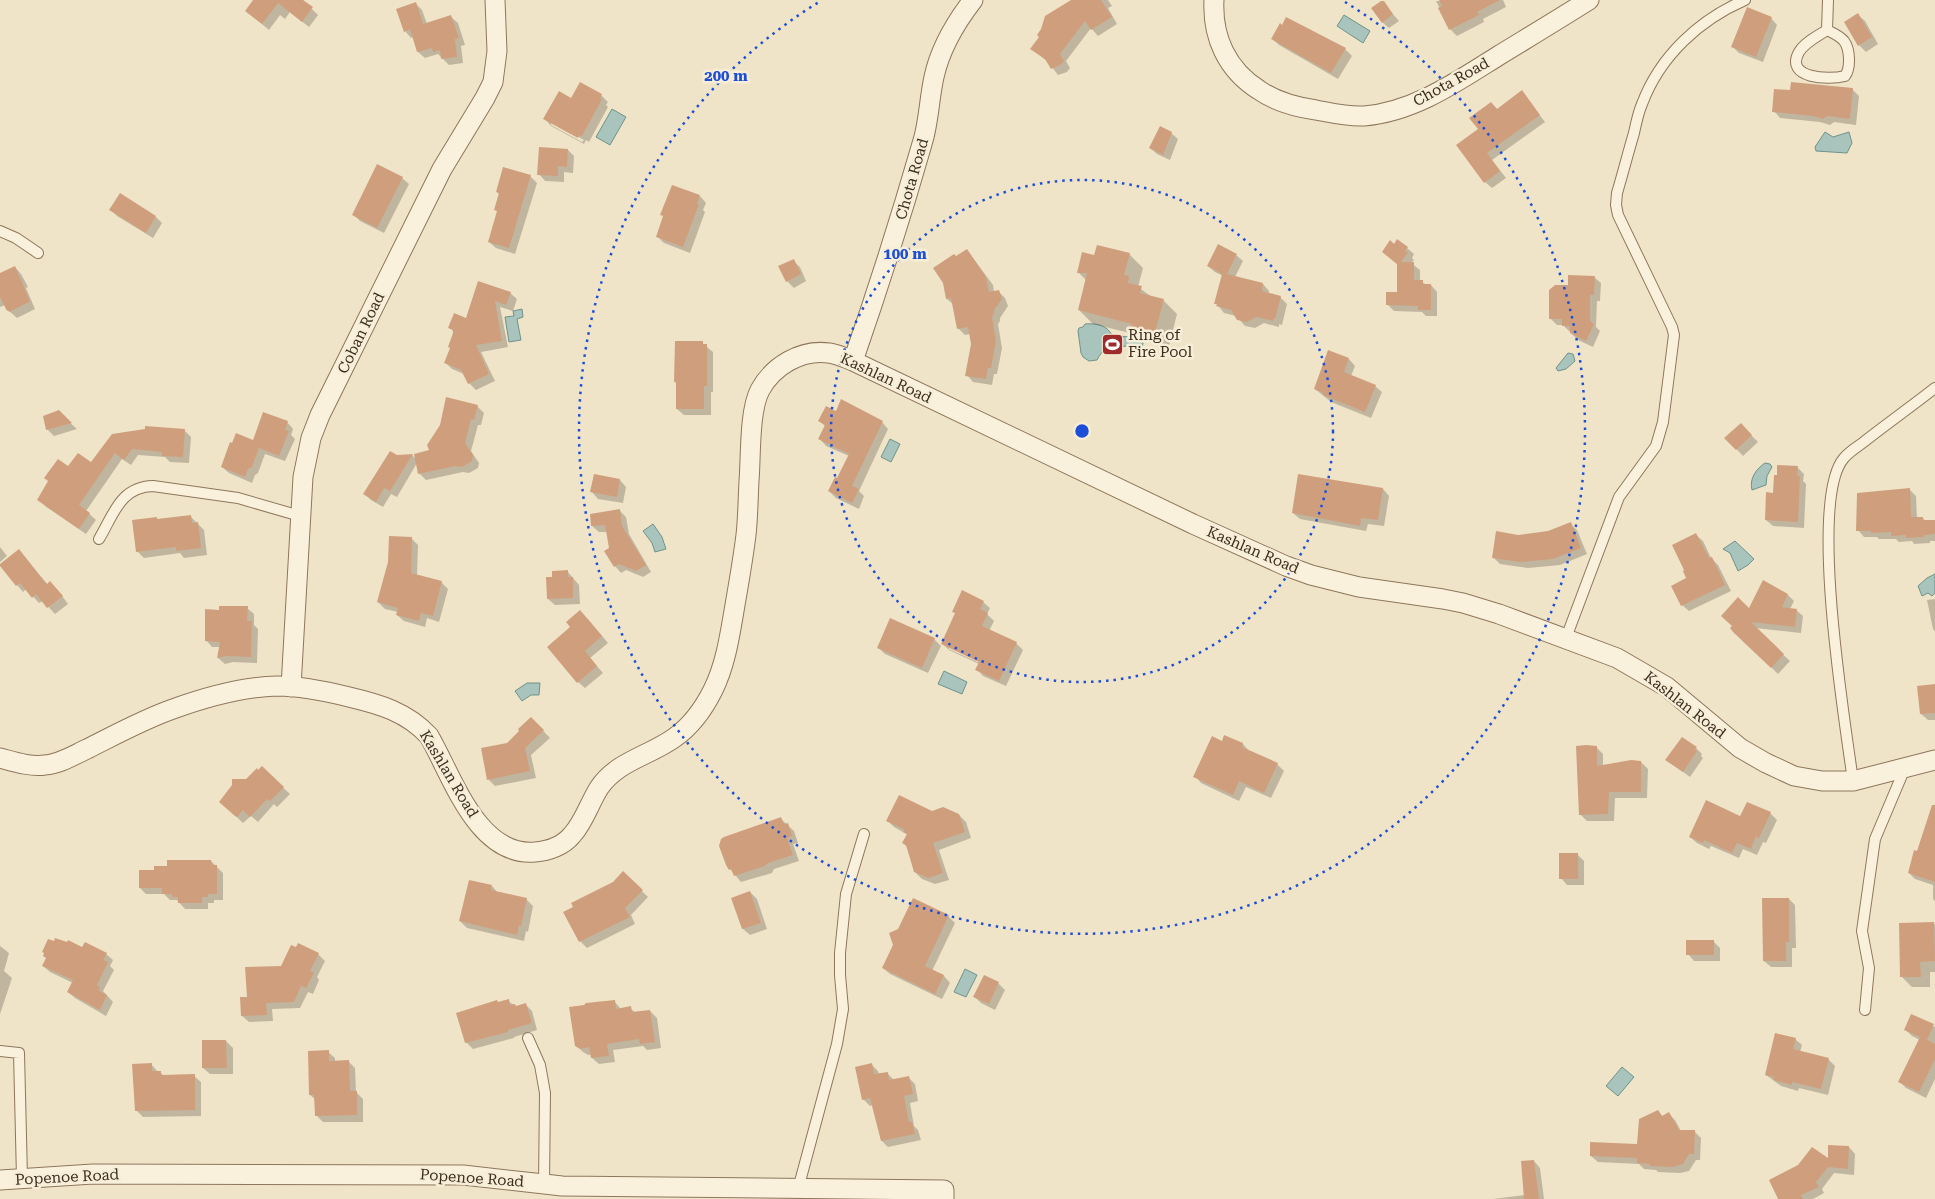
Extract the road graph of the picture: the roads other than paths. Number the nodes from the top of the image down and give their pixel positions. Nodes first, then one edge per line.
1 (495, 0) edge
2 (973, 0) edge
3 (1214, 0) edge
4 (1589, 0) edge
5 (1745, 0) edge
6 (1828, 0) edge
7 (1827, 30) junction
8 (0, 232) edge
9 (38, 253) dead end
10 (853, 361) junction
11 (1935, 388) edge
12 (300, 516) junction
13 (100, 539) dead end
14 (1566, 638) junction
15 (291, 687) junction
16 (0, 758) edge
17 (1935, 760) edge
18 (1905, 768) junction
19 (1853, 781) junction
20 (864, 834) dead end
21 (1865, 1010) dead end
22 (528, 1038) dead end
23 (0, 1051) edge
24 (22, 1178) junction
25 (0, 1180) edge
26 (544, 1184) junction
27 (798, 1189) junction
28 (944, 1195) edge

1 - 12 street, Coban Road
2 - 10 street, Chota Road
3 - 4 street, Chota Road
5 - 14 lane
6 - 7 lane
7 - 7 lane
8 - 9 lane
10 - 14 street, Kashlan Road
10 - 15 street, Kashlan Road
11 - 19 lane
12 - 13 lane
12 - 15 street, Coban Road
14 - 19 street, Kashlan Road
15 - 16 street, Kashlan Road
17 - 18 street, Kashlan Road
18 - 19 street, Kashlan Road
18 - 21 lane
20 - 27 lane
22 - 26 lane
23 - 24 lane
24 - 25 street, Popenoe Road
24 - 26 street, Popenoe Road
26 - 27 street, Popenoe Road
27 - 28 street, Popenoe Road

